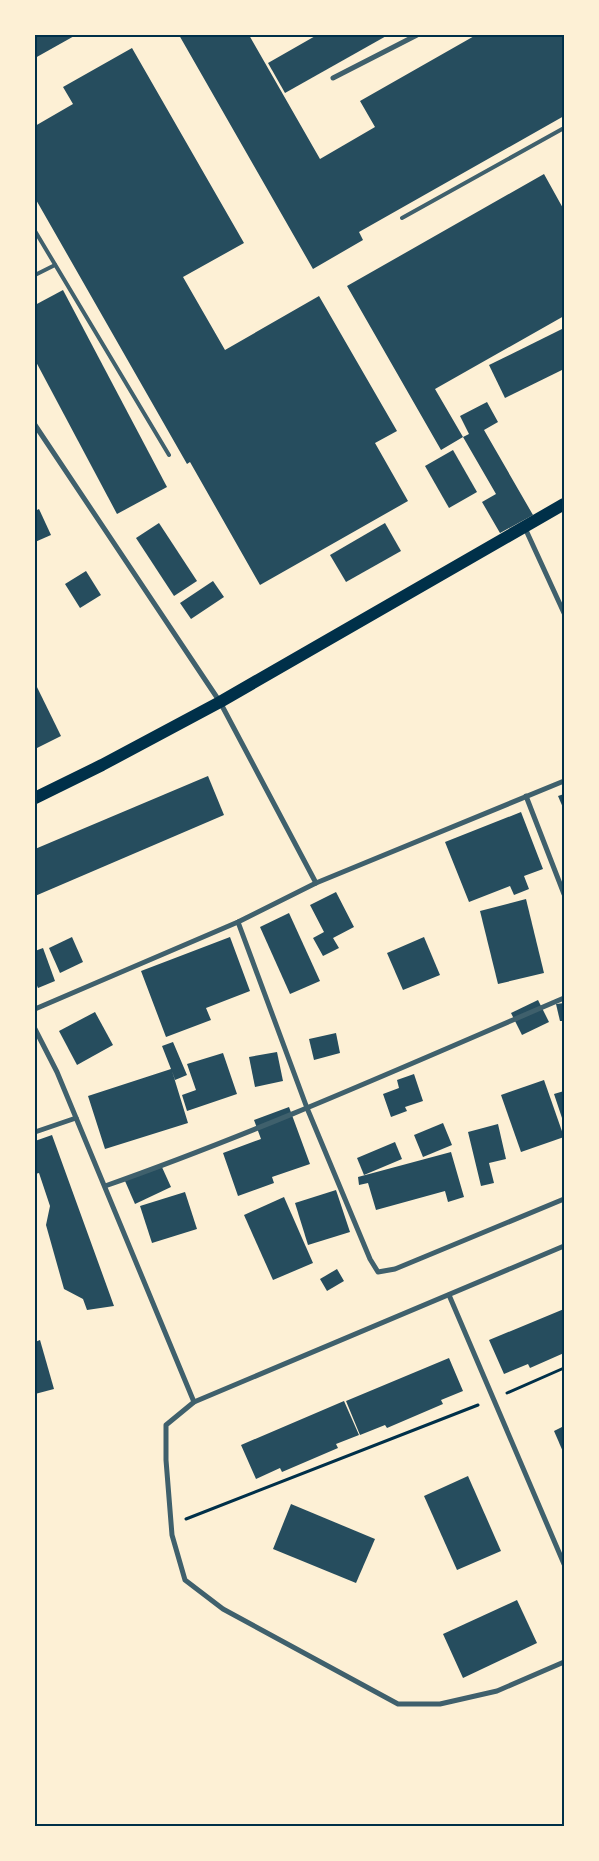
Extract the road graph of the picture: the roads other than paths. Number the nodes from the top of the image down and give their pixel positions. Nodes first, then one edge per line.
1 (417, 35) edge
2 (333, 78) dead end
3 (564, 128) edge
4 (402, 218) dead end
5 (35, 231) edge
6 (55, 264) junction
7 (35, 275) edge
8 (35, 425) edge
9 (169, 455) dead end
10 (564, 504) edge
11 (524, 528) junction
12 (564, 613) edge
13 (220, 702) junction
14 (564, 781) edge
15 (526, 796) junction
16 (35, 798) edge
17 (316, 883) junction
18 (564, 894) edge
19 (238, 922) junction
20 (564, 998) edge
21 (35, 1009) edge
22 (35, 1030) edge
23 (307, 1108) junction
24 (76, 1118) junction
25 (35, 1132) edge
26 (105, 1186) junction
27 (564, 1199) edge
28 (564, 1246) edge
29 (449, 1295) junction
30 (194, 1402) junction
31 (564, 1564) edge
32 (564, 1662) edge

1 - 2 street
3 - 4 lane
5 - 6 lane
6 - 7 lane
6 - 9 lane
8 - 13 street
10 - 11 main road
11 - 12 street
11 - 13 main road
13 - 16 main road
13 - 17 street
14 - 15 street
15 - 17 street
15 - 18 street
17 - 19 street
19 - 21 street
19 - 23 street
20 - 23 street
22 - 24 street
23 - 26 street
23 - 27 street
24 - 25 street
24 - 26 street
26 - 30 street
28 - 29 street
29 - 30 street
29 - 31 street
30 - 32 street

